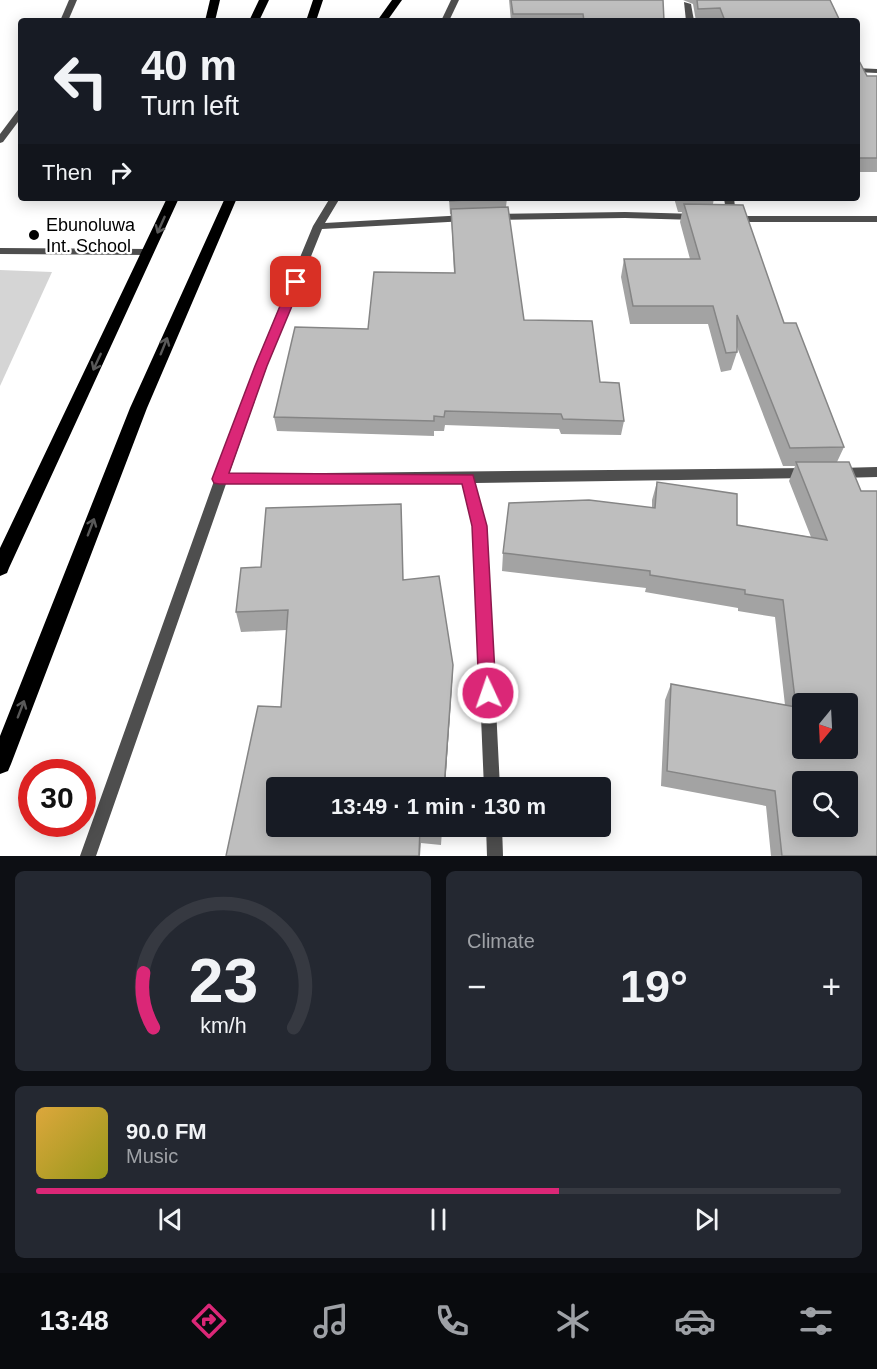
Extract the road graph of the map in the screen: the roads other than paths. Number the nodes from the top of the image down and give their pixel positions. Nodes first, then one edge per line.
1 (73, 0) edge
2 (215, 0) edge
3 (264, 0) edge
4 (318, 0) edge
5 (397, 0) edge
6 (455, 0) edge
7 (687, 4) dead end
8 (65, 18) edge
9 (211, 18) edge
10 (255, 18) edge
11 (312, 18) edge
12 (384, 18) edge
13 (446, 18) edge
14 (689, 18) edge
15 (860, 70) edge
16 (877, 71) edge
17 (18, 116) edge
18 (0, 140) edge
19 (172, 201) edge
20 (230, 201) edge
21 (333, 201) edge
22 (729, 201) edge
23 (485, 217) edge
24 (473, 218) edge
25 (708, 218) edge
26 (720, 218) edge
27 (732, 219) junction
28 (877, 219) edge
29 (318, 226) junction
30 (0, 251) edge
31 (149, 252) junction
32 (877, 472) edge
33 (468, 478) junction
34 (219, 479) junction
35 (0, 568) edge
36 (0, 764) edge
37 (491, 777) edge
38 (494, 837) edge
39 (88, 856) edge
40 (495, 856) edge

1 - 8 street
2 - 9 highway
3 - 10 highway
4 - 11 highway
5 - 12 highway
6 - 13 street
7 - 14 street
15 - 16 street
17 - 18 street
19 -> 31 highway
36 -> 20 highway
21 - 29 street
22 - 27 street
23 - 25 street
24 - 29 street
26 - 27 street
27 - 28 street
29 - 34 street
30 - 31 street
31 -> 35 highway
32 - 33 street
33 - 34 street
33 - 37 street
34 - 39 street
38 - 40 street

